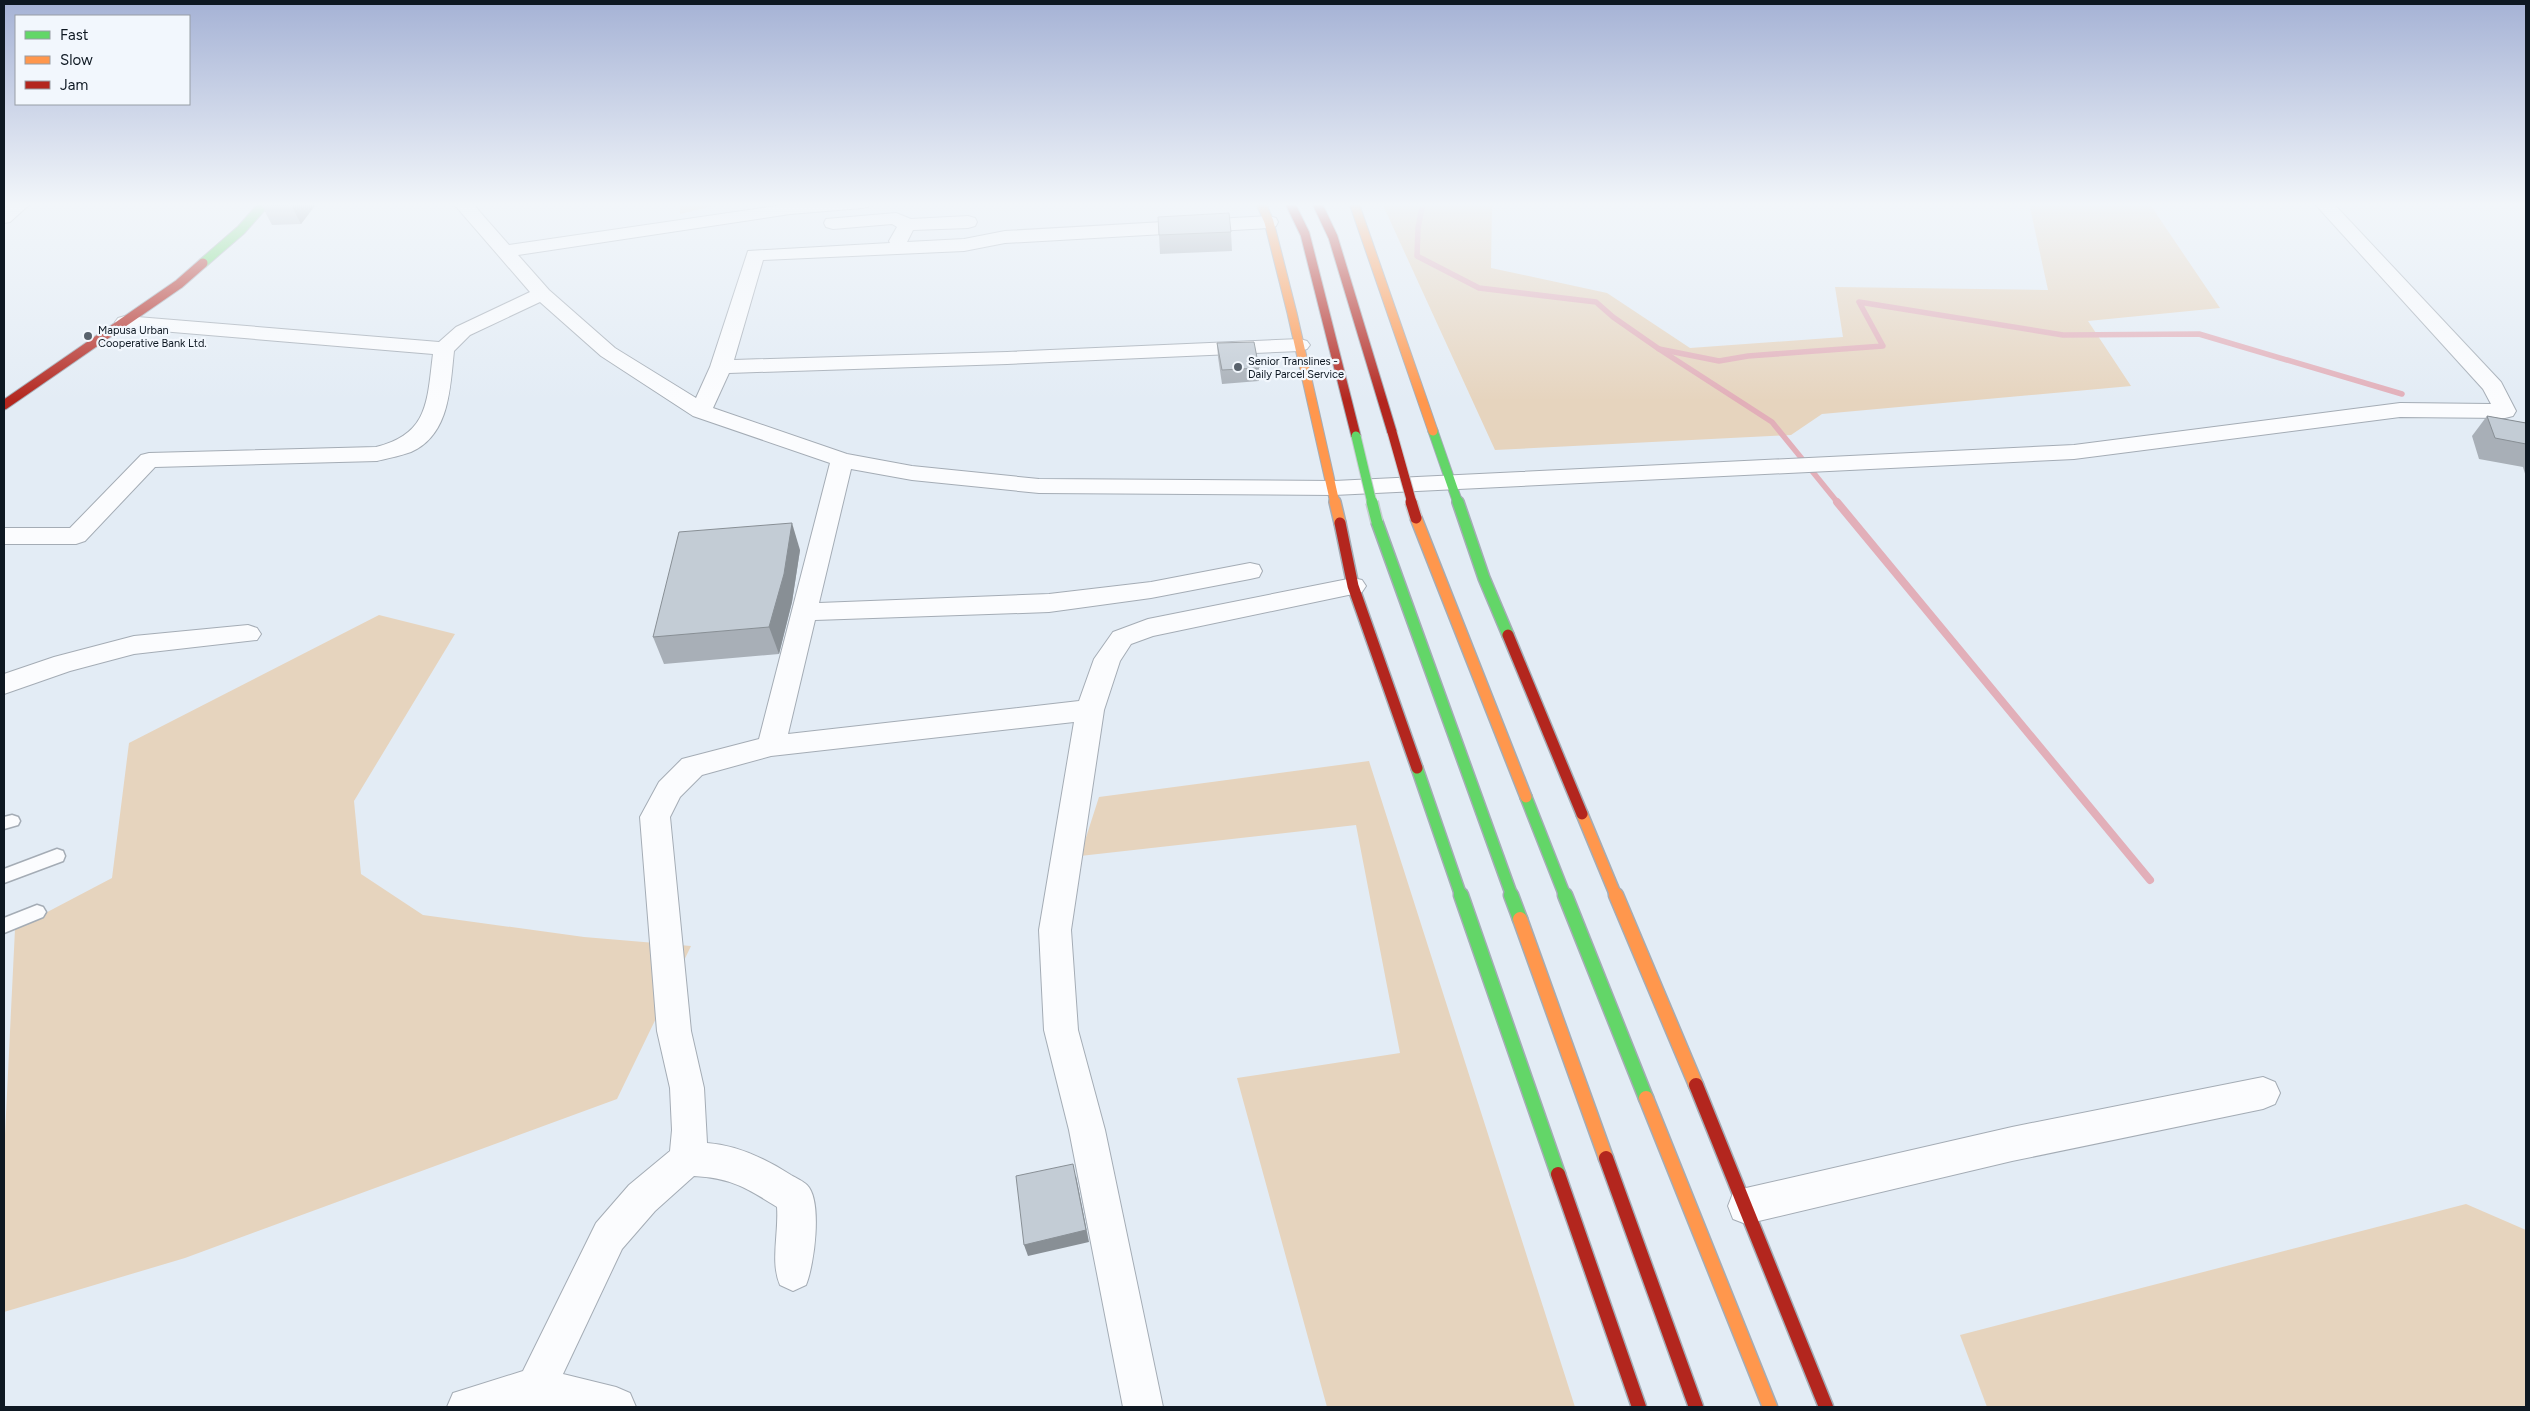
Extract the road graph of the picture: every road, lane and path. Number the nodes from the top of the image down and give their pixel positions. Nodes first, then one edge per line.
1 (196, 269) edge
2 (521, 269) edge
3 (751, 269) edge
4 (1281, 269) edge
5 (1314, 269) edge
6 (1343, 269) edge
7 (1376, 269) edge
8 (2384, 269) edge
9 (542, 294) junction
10 (125, 322) junction
11 (1300, 345) junction
12 (444, 349) junction
13 (721, 367) junction
14 (5, 403) edge
15 (701, 411) junction
16 (842, 460) junction
17 (1450, 484) junction
18 (1334, 488) junction
19 (4, 536) edge
20 (1250, 571) dead end
21 (1353, 586) junction
22 (804, 612) junction
23 (248, 634) dead end
24 (4, 684) edge
25 (1090, 710) junction
26 (771, 746) junction
27 (58, 856) dead end
28 (4, 876) edge
29 (37, 912) dead end
30 (4, 926) edge
31 (2263, 1093) dead end
32 (687, 1159) junction
33 (1746, 1206) junction
34 (793, 1272) dead end
35 (536, 1388) junction
36 (467, 1407) edge
37 (616, 1407) edge
38 (1143, 1407) edge
39 (1639, 1407) edge
40 (1696, 1407) edge
41 (1770, 1407) edge
42 (1826, 1407) edge

1 - 10 main road
2 - 9 street
3 - 13 street
4 - 11 main road
5 - 40 main road, bridge
6 - 41 main road, bridge
7 - 17 main road
8 - 17 street
9 - 12 street
9 - 15 street
10 - 12 street
10 - 14 main road
11 - 13 street
11 - 18 main road
12 - 19 street
13 - 15 street
15 - 16 street
16 - 18 street
16 - 22 street
17 - 18 street
17 - 33 main road
18 - 21 main road
20 - 22 street
21 - 25 street
21 - 39 main road
22 - 26 street
23 - 24 street
25 - 26 street
25 - 38 street
26 - 32 street
27 - 28 lane
29 - 30 lane
31 - 33 street
32 - 34 street
32 - 35 street
33 - 42 main road
35 - 36 street
35 - 37 street

